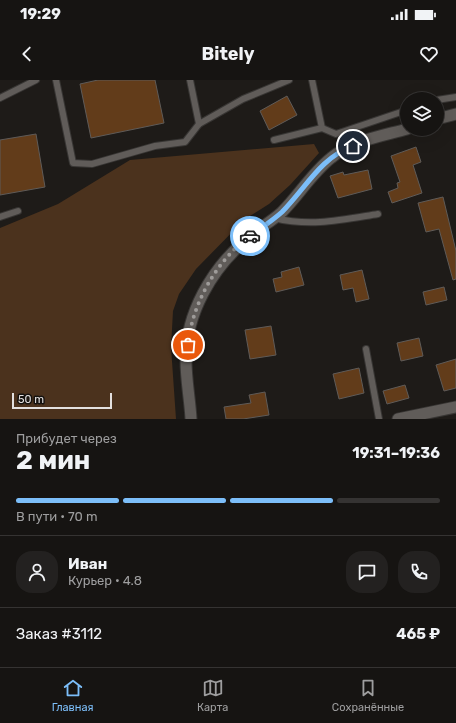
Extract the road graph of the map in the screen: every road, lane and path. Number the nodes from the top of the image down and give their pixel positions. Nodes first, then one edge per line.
1 (36, 80) edge
2 (56, 80) edge
3 (190, 80) edge
4 (289, 80) edge
5 (312, 80) edge
6 (456, 97) edge
7 (0, 98) edge
8 (444, 99) edge
9 (400, 112) edge
10 (456, 114) edge
11 (444, 117) edge
12 (199, 124) junction
13 (322, 128) junction
14 (400, 131) edge
15 (274, 140) dead end
16 (18, 211) dead end
17 (378, 214) dead end
18 (0, 217) edge
19 (274, 218) junction
20 (366, 349) dead end
21 (456, 407) edge
22 (192, 419) edge
23 (379, 419) edge
24 (398, 419) edge

1 - 7 lane
2 - 12 lane
3 - 12 lane
4 - 12 lane
5 - 13 lane
6 - 8 lane
9 - 13 lane
10 - 11 street
13 - 15 lane
14 - 19 street
16 - 18 lane
17 - 19 lane
19 - 22 street
20 - 23 lane
21 - 24 street

